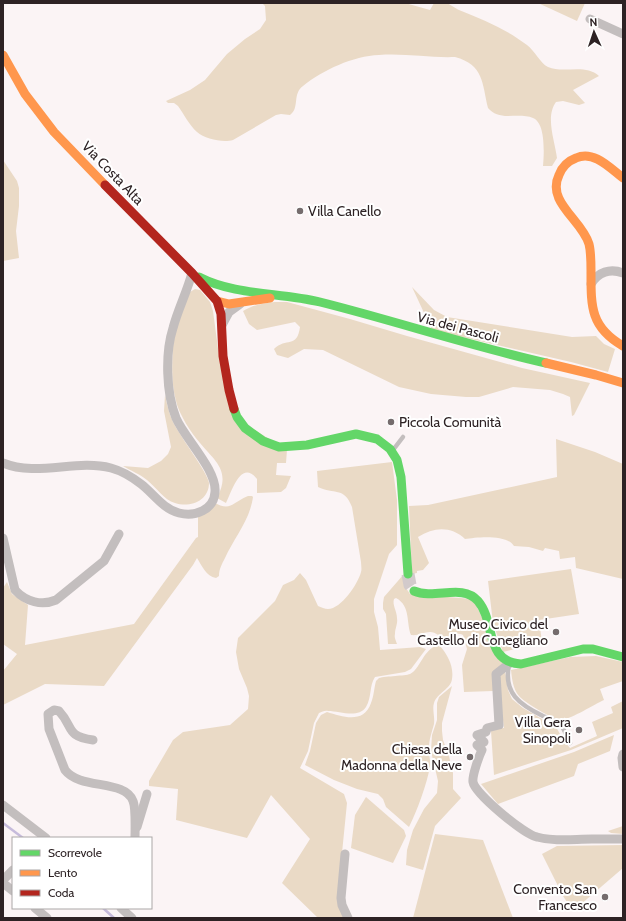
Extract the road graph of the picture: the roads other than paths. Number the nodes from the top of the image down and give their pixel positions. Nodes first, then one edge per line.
1 (590, 19) dead end
2 (623, 34) edge
3 (3, 54) edge
4 (623, 178) edge
5 (192, 273) junction
6 (623, 273) edge
7 (591, 284) junction
8 (238, 290) junction
9 (287, 296) junction
10 (217, 300) junction
11 (241, 303) junction
12 (222, 325) junction
13 (623, 346) edge
14 (623, 383) edge
15 (403, 437) dead end
16 (391, 451) junction
17 (3, 463) edge
18 (118, 534) dead end
19 (3, 538) edge
20 (408, 574) tunnel mouth
21 (414, 591) dead end
22 (623, 656) edge
23 (510, 664) junction
24 (93, 740) dead end
25 (570, 743) dead end
26 (623, 754) edge
27 (623, 767) edge
28 (147, 794) dead end
29 (3, 805) edge
30 (44, 837) edge
31 (135, 837) edge
32 (623, 840) edge
33 (345, 854) dead end
34 (12, 871) edge
35 (3, 882) edge
36 (12, 890) edge
37 (35, 909) edge
38 (47, 918) edge
39 (348, 918) edge

1 - 2 street
3 - 5 street, Via Costa Alta
4 - 7 street
5 - 8 street, Via dei Pascoli
5 - 10 street, Via Costa Alta
5 - 17 street
6 - 7 street
7 - 13 street
8 - 9 street, Via dei Pascoli
8 - 10 street
9 - 11 street, Via dei Pascoli
9 - 14 street, Via dei Pascoli
10 - 11 street, Via dei Pascoli
10 - 12 street
11 - 12 street
12 - 16 street
15 - 16 lane
16 - 20 street
18 - 19 street
21 - 23 street
22 - 23 street
23 - 25 lane
23 - 32 street
24 - 31 street
26 - 27 street
28 - 31 street
29 - 30 street
33 - 39 street
34 - 35 street
35 - 36 street
37 - 38 street

